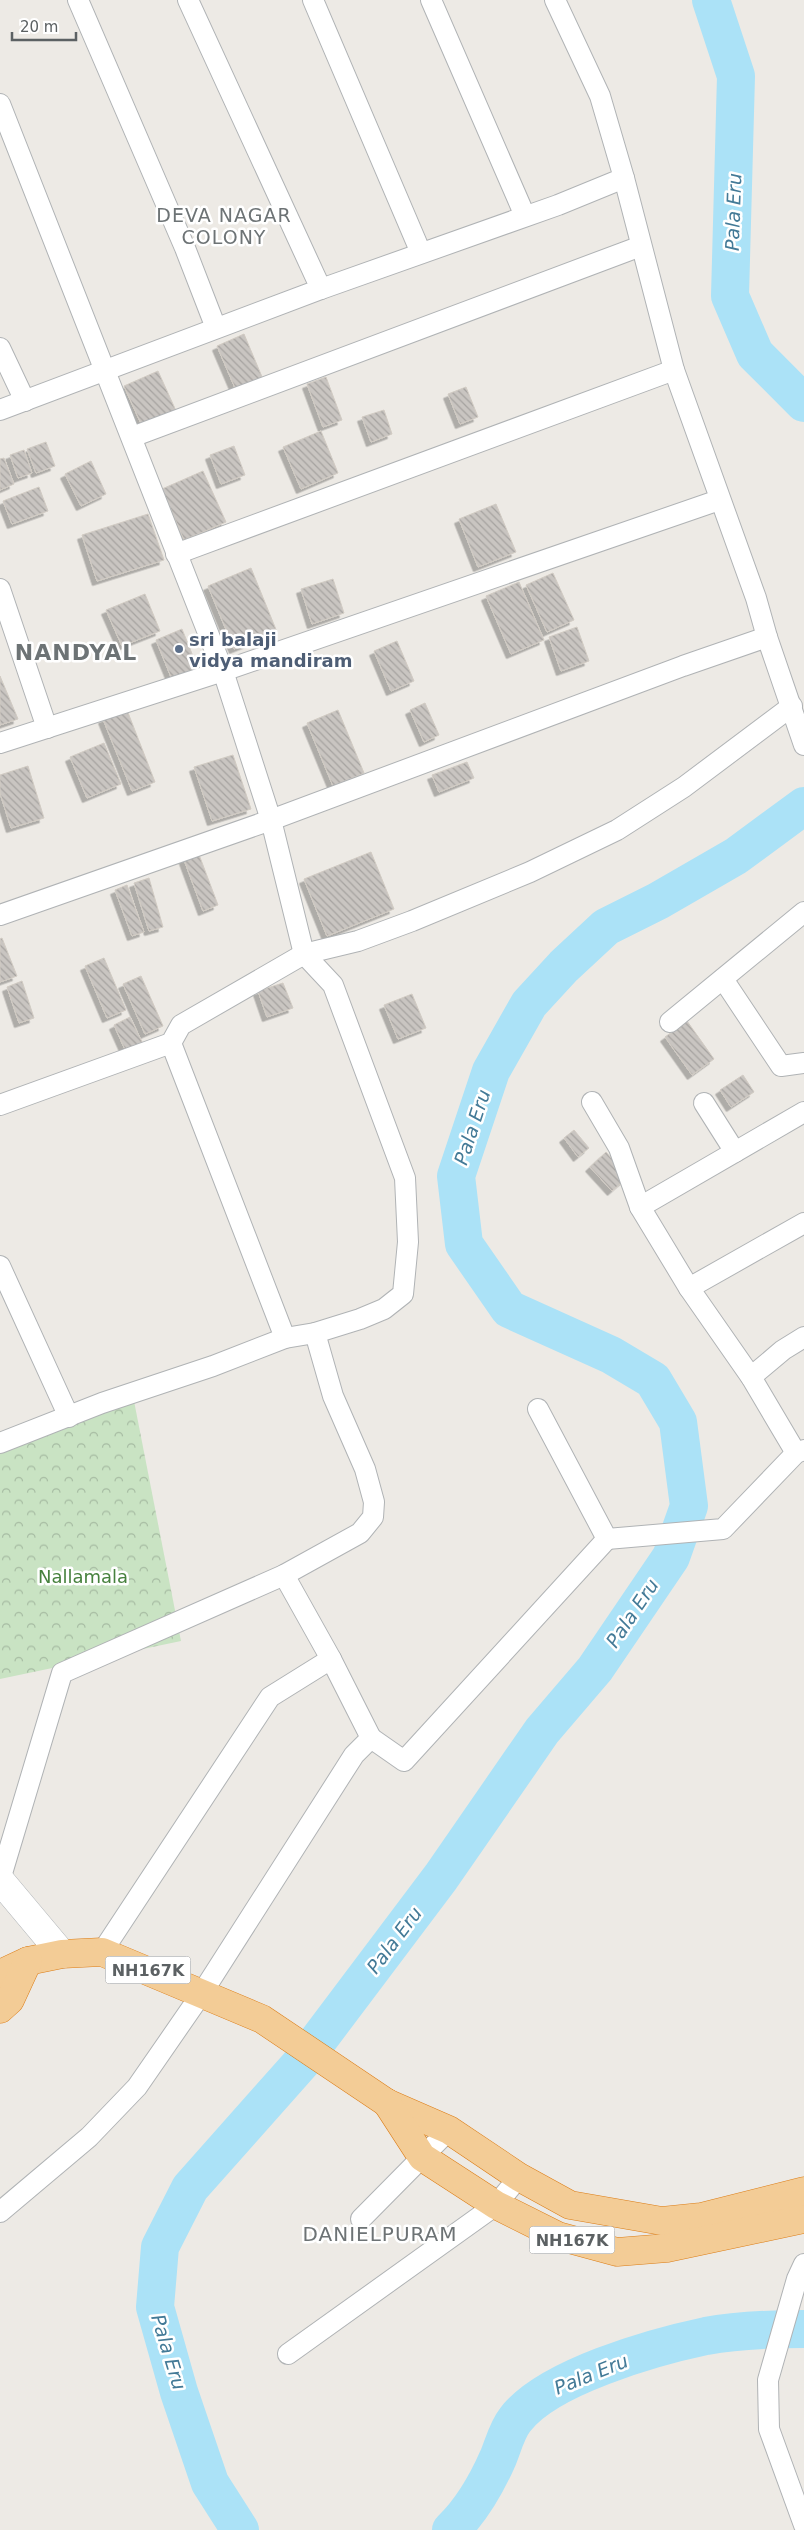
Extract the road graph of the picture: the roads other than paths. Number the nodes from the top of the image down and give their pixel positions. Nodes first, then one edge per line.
1 (78, 0) edge
2 (188, 0) edge
3 (313, 0) edge
4 (431, 0) edge
5 (555, 0) edge
6 (0, 104) edge
7 (624, 178) junction
8 (525, 216) junction
9 (641, 246) junction
10 (421, 253) junction
11 (321, 289) junction
12 (216, 328) junction
13 (0, 348) edge
14 (105, 370) junction
15 (674, 370) junction
16 (25, 400) junction
17 (0, 410) edge
18 (132, 437) junction
19 (719, 500) junction
20 (176, 554) junction
21 (0, 588) edge
22 (767, 638) junction
23 (222, 671) junction
24 (792, 706) junction
25 (47, 728) junction
26 (0, 744) edge
27 (804, 745) edge
28 (271, 820) junction
29 (804, 912) edge
30 (0, 915) edge
31 (304, 954) junction
32 (723, 979) junction
33 (670, 1022) dead end
34 (171, 1043) junction
35 (804, 1063) edge
36 (592, 1102) dead end
37 (704, 1103) dead end
38 (0, 1105) edge
39 (804, 1112) edge
40 (735, 1152) junction
41 (640, 1207) junction
42 (804, 1223) edge
43 (0, 1266) edge
44 (689, 1288) junction
45 (314, 1332) junction
46 (804, 1337) edge
47 (285, 1338) junction
48 (751, 1377) junction
49 (538, 1409) dead end
50 (69, 1417) junction
51 (0, 1443) edge
52 (800, 1452) edge
53 (607, 1539) junction
54 (284, 1575) junction
55 (331, 1660) junction
56 (371, 1738) junction
57 (0, 1880) edge
58 (102, 1952) junction
59 (62, 1954) junction
60 (28, 1961) junction
61 (0, 1974) edge
62 (202, 1993) junction
63 (0, 2009) edge
64 (387, 2103) junction
65 (449, 2130) junction
66 (422, 2157) junction
67 (519, 2177) junction
68 (804, 2191) edge
69 (496, 2205) junction
70 (0, 2212) edge
71 (361, 2219) dead end
72 (804, 2219) edge
73 (801, 2272) edge
74 (288, 2354) dead end
75 (804, 2525) edge

1 - 12 street
2 - 11 street
3 - 10 street
4 - 8 street
5 - 7 street
6 - 14 street
7 - 8 street
7 - 9 street
8 - 10 street
9 - 15 street
9 - 18 street
10 - 11 street
11 - 12 street
12 - 14 street
13 - 16 street
14 - 16 street
14 - 18 street
15 - 19 street
15 - 20 street
16 - 17 street
18 - 20 street
19 - 22 street
19 - 23 street
20 - 23 street
21 - 25 street
22 - 24 street
22 - 28 street
23 - 25 street
23 - 28 street
24 - 27 street
24 - 31 street
25 - 26 street
28 - 30 street
28 - 31 street
29 - 32 street
31 - 34 street
31 - 45 street
32 - 33 street
32 - 35 street
34 - 38 street
34 - 47 street
36 - 41 street
37 - 40 street
39 - 40 street
40 - 41 street
41 - 44 street
42 - 44 street
43 - 50 street
44 - 48 street
45 - 47 street
45 - 54 street
46 - 48 street
47 - 50 street
48 - 52 street
49 - 53 street
50 - 51 street
52 - 53 street
53 - 56 street
54 - 55 street
54 - 57 street
55 - 56 street
55 - 58 street
56 - 62 street
57 - 59 main road
58 - 59 highway, NH167K
58 - 62 highway, NH167K
59 - 60 highway, NH167K
60 - 61 highway, NH167K
60 - 63 highway
62 - 64 highway, NH167K
62 - 70 street
64 - 65 highway, NH167K
64 - 66 highway, NH167K
65 - 66 street
65 - 67 highway, NH167K
66 - 69 highway, NH167K
66 - 71 street
67 - 68 highway, NH167K
67 - 69 street
69 - 72 highway, NH167K
69 - 74 street
73 - 75 street

